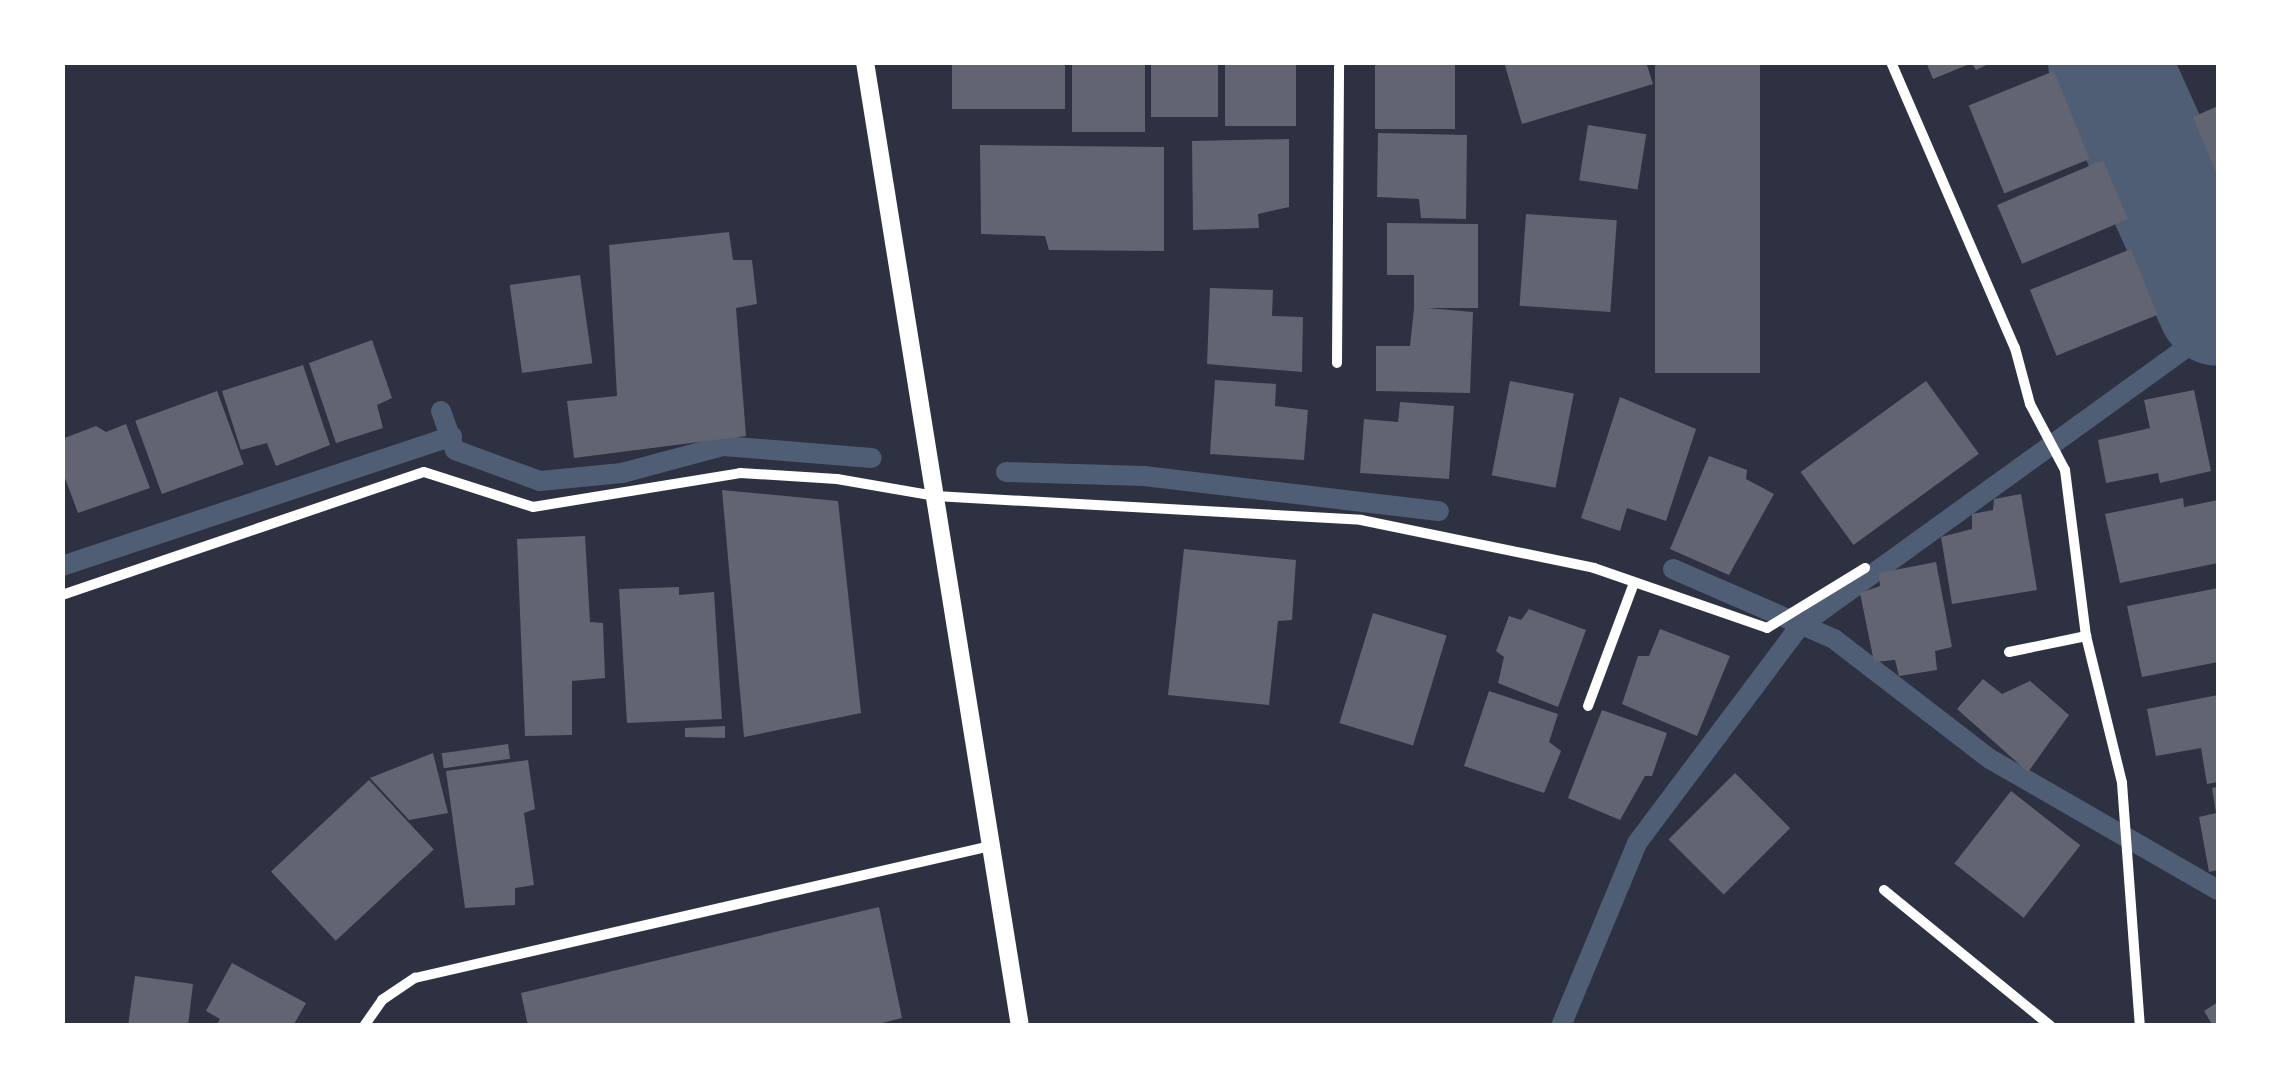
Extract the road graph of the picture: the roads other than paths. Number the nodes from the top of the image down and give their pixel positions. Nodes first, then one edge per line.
1 (865, 62) edge
2 (1339, 62) edge
3 (1890, 62) edge
4 (1337, 363) dead end
5 (935, 496) junction
6 (1864, 568) dead end
7 (1634, 583) junction
8 (62, 595) edge
9 (2086, 636) junction
10 (2009, 652) dead end
11 (1588, 706) dead end
12 (991, 846) junction
13 (1884, 890) dead end
14 (2037, 1021) edge
15 (364, 1026) edge
16 (1020, 1026) edge
17 (2050, 1026) edge
18 (2140, 1026) edge

1 - 5 street
2 - 4 street
3 - 9 street
5 - 7 street
5 - 8 street
5 - 12 street
6 - 7 street
7 - 11 street
9 - 10 street
9 - 18 street
12 - 15 street
12 - 16 street
13 - 14 street
14 - 17 street

